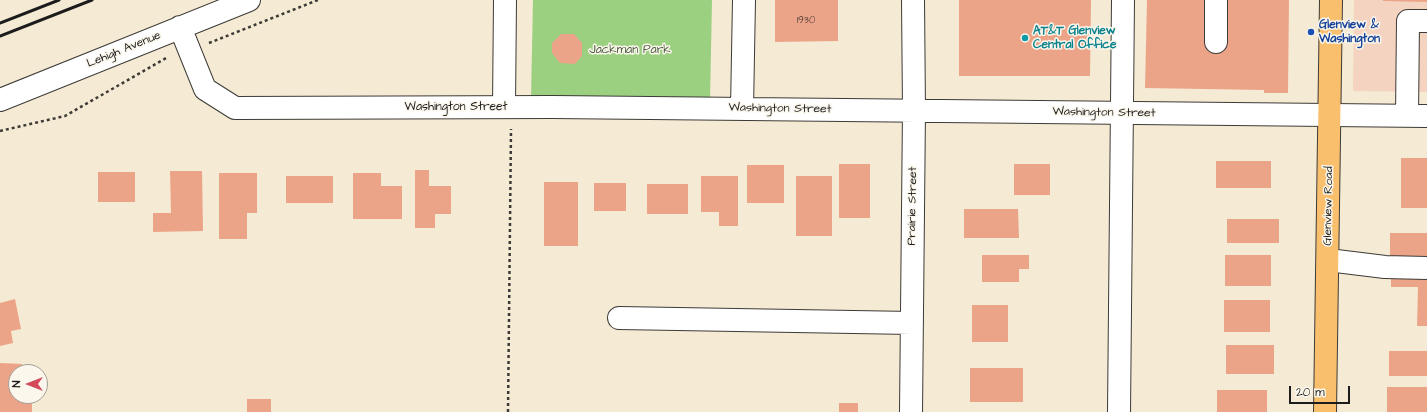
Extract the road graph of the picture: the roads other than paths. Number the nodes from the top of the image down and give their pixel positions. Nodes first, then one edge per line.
1 (249, 0) edge
2 (505, 0) edge
3 (744, 0) edge
4 (913, 0) edge
5 (1216, 0) edge
6 (1331, 0) edge
7 (1123, 8) edge
8 (1427, 21) edge
9 (180, 27) junction
10 (1216, 42) dead end
11 (0, 100) edge
12 (507, 107) junction
13 (742, 109) junction
14 (914, 110) junction
15 (1122, 113) junction
16 (1330, 116) junction
17 (1417, 116) edge
18 (1328, 260) junction
19 (1427, 268) edge
20 (619, 318) dead end
21 (912, 323) junction
22 (911, 412) edge
23 (1119, 412) edge
24 (1326, 412) edge

1 - 9 street, Lehigh Avenue
2 - 12 street
3 - 13 street
4 - 14 street, Prairie Street
5 - 10 street
6 - 16 main road, Glenview Road
7 - 15 street
8 - 17 street
9 - 11 street, Lehigh Avenue
9 - 12 street, Washington Street
12 - 13 street, Washington Street
13 - 14 street, Washington Street
14 - 15 street, Washington Street
14 - 21 street, Prairie Street
15 - 16 street, Washington Street
15 - 23 street
16 - 17 street, Washington Street
16 - 18 main road, Glenview Road
18 - 19 street
18 - 24 main road, Glenview Road
20 - 21 street
21 - 22 street, Prairie Street

